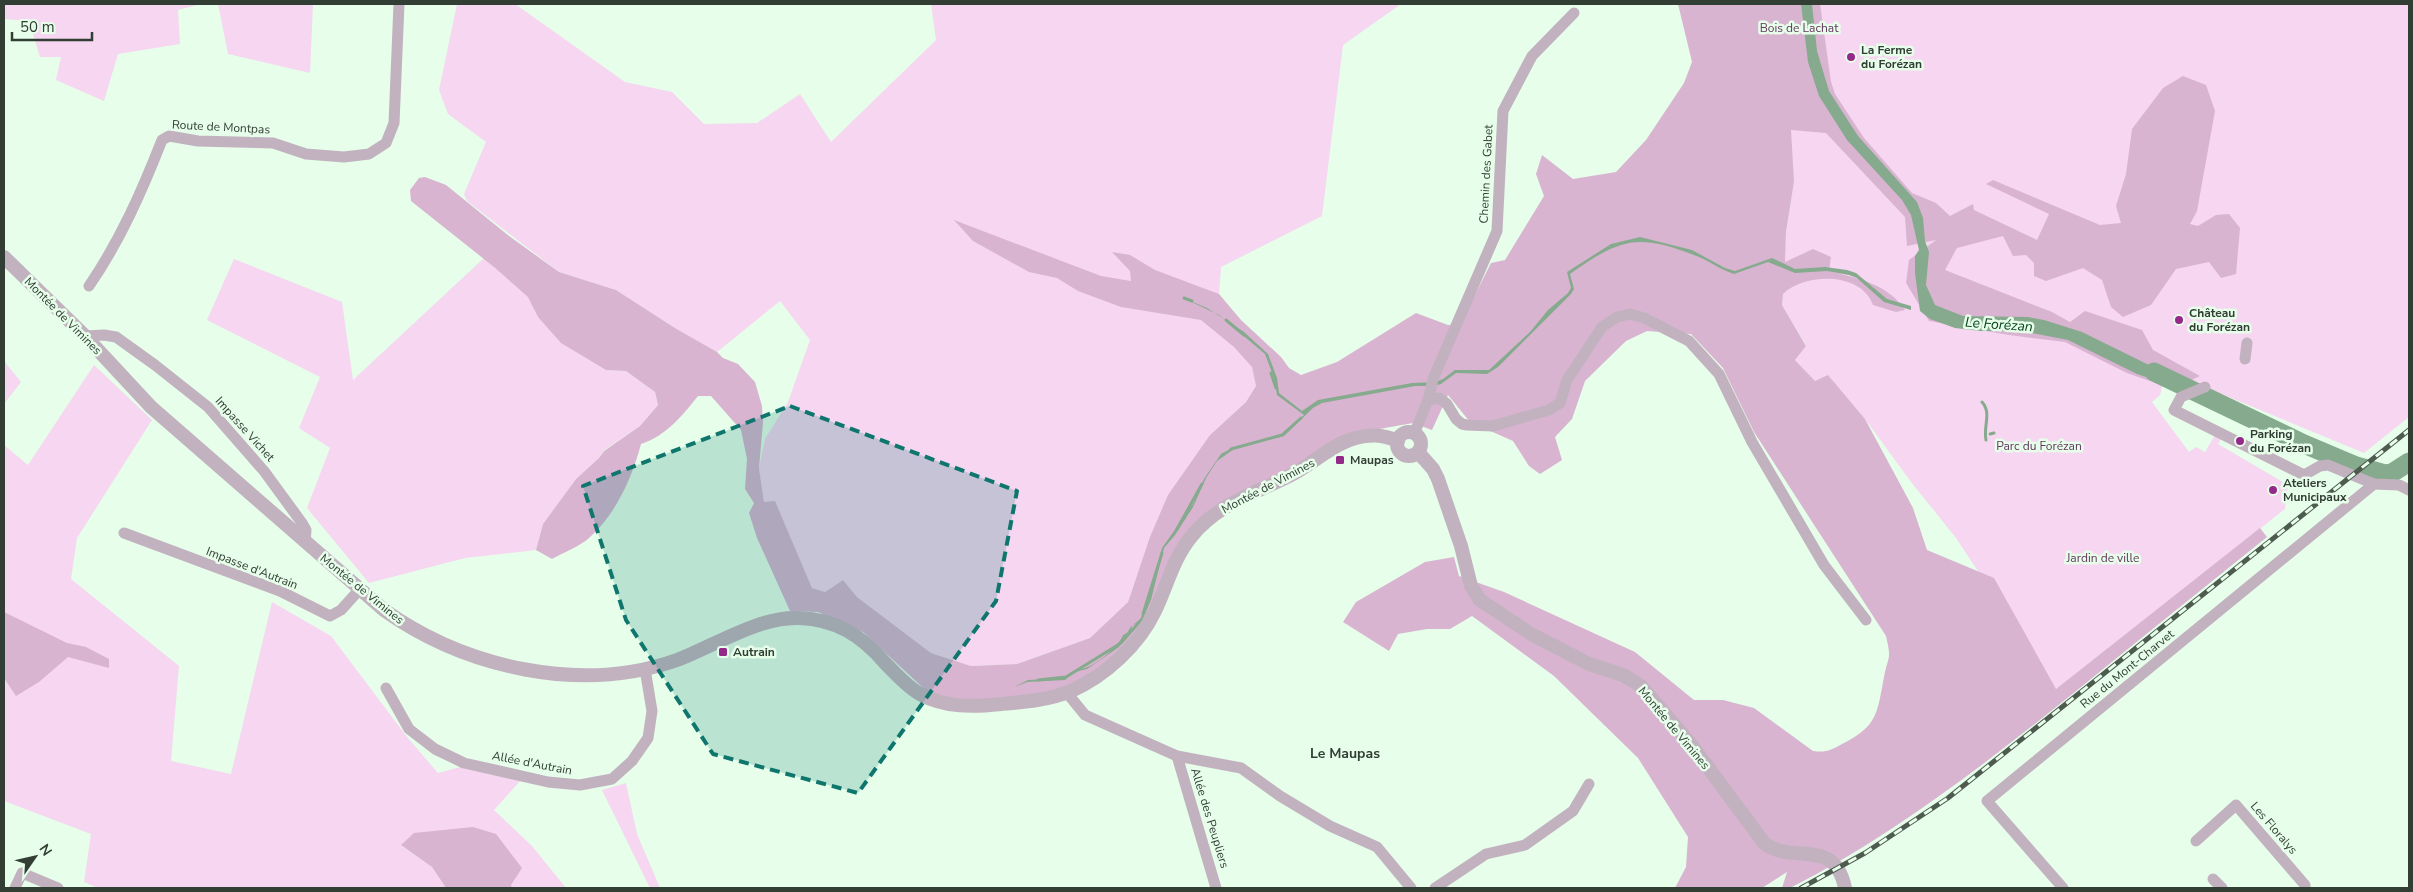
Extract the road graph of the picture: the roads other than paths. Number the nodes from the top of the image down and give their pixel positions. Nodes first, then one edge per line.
1 (399, 4) edge
2 (1574, 13) dead end
3 (4, 257) edge
4 (89, 286) dead end
5 (85, 336) junction
6 (2247, 343) dead end
7 (2245, 359) dead end
8 (2205, 387) dead end
9 (1430, 389) junction
10 (1414, 434) junction
11 (1398, 441) junction
12 (1418, 452) junction
13 (2374, 484) junction
14 (2409, 490) edge
15 (124, 533) dead end
16 (305, 542) junction
17 (360, 589) junction
18 (1866, 620) dead end
19 (645, 669) junction
20 (386, 688) dead end
21 (1067, 692) junction
22 (1177, 756) junction
23 (1589, 784) dead end
24 (2196, 840) dead end
25 (2213, 879) dead end
26 (15, 888) edge
27 (58, 888) edge
28 (1216, 888) edge
29 (1411, 888) edge
30 (1436, 888) edge
31 (1845, 888) edge
32 (2063, 888) edge
33 (2222, 888) edge
34 (2305, 888) edge

1 - 4 street, Route de Montpas
2 - 9 street, Chemin des Gabet
3 - 5 street, Montée de Vimines
5 - 16 street, Montée de Vimines
5 - 16 street, Impasse Vichet
6 - 7 street
8 - 13 street
9 - 10 street, Chemin des Gabet
9 - 18 street
10 - 11 street
10 - 12 street
11 - 12 street
11 - 21 street, Montée de Vimines
12 - 31 street, Montée de Vimines
13 - 14 street
13 - 32 street, Rue du Mont-Charvet
15 - 17 street, Impasse d'Autrain
16 - 17 street, Montée de Vimines
17 - 19 street, Montée de Vimines
19 - 20 street, Allée d'Autrain
19 - 21 street, Montée de Vimines
21 - 22 street
22 - 28 street, Allée des Peupliers
22 - 29 street
23 - 30 street
24 - 34 street, Les Floralys
25 - 33 street
26 - 27 street

